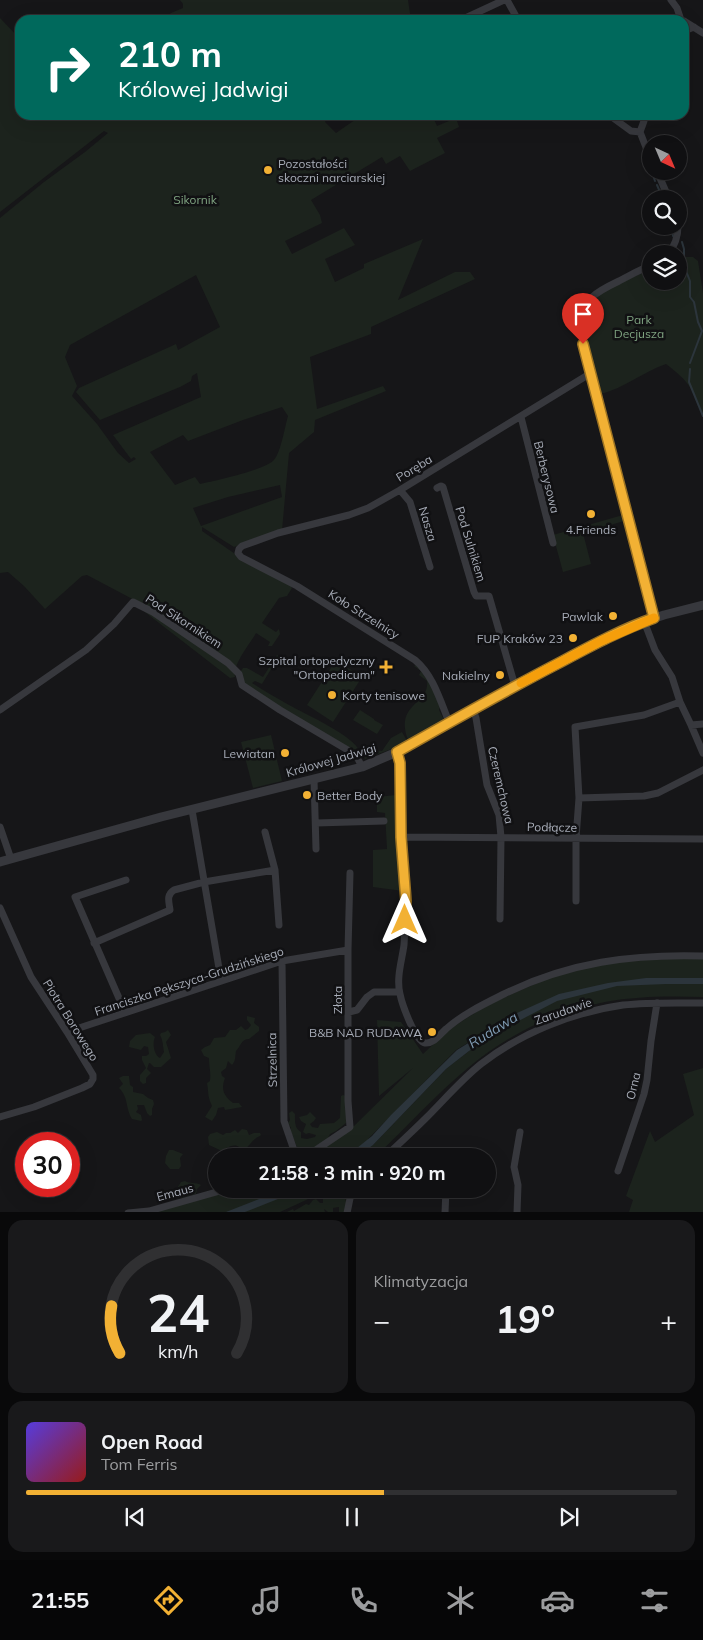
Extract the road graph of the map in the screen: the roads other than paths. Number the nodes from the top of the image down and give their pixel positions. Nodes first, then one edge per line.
1 (506, 0) edge
2 (671, 0) edge
3 (472, 15) edge
4 (515, 15) edge
5 (680, 15) edge
6 (689, 24) edge
7 (694, 27) junction
8 (689, 29) edge
9 (703, 34) edge
10 (616, 120) edge
11 (644, 120) edge
12 (640, 132) junction
13 (642, 137) edge
14 (642, 268) edge
15 (591, 373) junction
16 (521, 416) junction
17 (437, 488) dead end
18 (400, 490) junction
19 (553, 543) dead end
20 (238, 553) joint
21 (430, 567) dead end
22 (703, 605) edge
23 (654, 618) junction
24 (644, 621) junction
25 (515, 686) junction
26 (680, 702) junction
27 (473, 709) junction
28 (0, 710) edge
29 (449, 722) junction
30 (703, 724) edge
31 (691, 725) junction
32 (397, 752) junction
33 (703, 753) edge
34 (360, 763) junction
35 (703, 770) edge
36 (314, 779) junction
37 (579, 798) junction
38 (192, 810) junction
39 (384, 821) dead end
40 (316, 823) junction
41 (0, 827) edge
42 (265, 832) dead end
43 (401, 837) junction
44 (500, 838) junction
45 (576, 838) junction
46 (703, 839) edge
47 (316, 849) dead end
48 (11, 859) junction
49 (0, 862) edge
50 (275, 870) junction
51 (350, 873) dead end
52 (126, 880) dead end
53 (204, 882) junction
54 (576, 901) dead end
55 (0, 908) edge
56 (500, 919) dead end
57 (279, 925) dead end
58 (94, 943) junction
59 (348, 950) junction
60 (703, 956) edge
61 (282, 961) junction
62 (221, 980) junction
63 (399, 992) junction
64 (658, 1003) junction
65 (703, 1003) edge
66 (125, 1012) junction
67 (349, 1012) junction
68 (67, 1032) junction
69 (0, 1117) edge
70 (520, 1132) dead end
71 (293, 1148) edge
72 (319, 1148) edge
73 (394, 1148) edge
74 (618, 1171) dead end
75 (208, 1194) edge
76 (350, 1198) edge
77 (446, 1198) edge
78 (128, 1212) edge
79 (347, 1212) edge
80 (445, 1212) edge
81 (517, 1212) edge

1 - 3 street
1 - 4 street
2 - 5 street
6 - 7 street
7 - 8 street
7 - 9 street
10 - 12 street
11 - 12 street
12 - 13 street
14 - 15 street
15 - 16 street, Poręba
15 - 23 street
16 - 18 street, Poręba
16 - 19 street, Berberysowa
17 - 25 street, Pod Sulnikiem
18 - 20 street, Poręba
18 - 21 street, Nasza
20 - 29 street, Koło Strzelnicy
22 - 23 street, Królowej Jadwigi
23 - 24 street, Królowej Jadwigi
24 - 25 street, Królowej Jadwigi
24 - 26 street
25 - 27 street, Królowej Jadwigi
26 - 31 street
26 - 37 street
27 - 29 street, Królowej Jadwigi
27 - 44 street, Czeremchowa
28 - 34 street, Pod Sikornikiem
29 - 32 street, Królowej Jadwigi
30 - 31 street
31 - 33 street
32 - 34 street, Królowej Jadwigi
32 - 43 street
34 - 36 street, Królowej Jadwigi
35 - 37 street
36 - 38 street, Królowej Jadwigi
36 - 40 street
37 - 45 street
38 - 48 street, Królowej Jadwigi
38 - 53 street
39 - 40 street
40 - 47 street
41 - 48 street
42 - 50 street
43 - 44 street, Podłącze
43 - 63 street
44 - 45 street, Podłącze
44 - 56 street, Czeremchowa
45 - 46 street, Podłącze
45 - 54 street
48 - 49 street, Królowej Jadwigi
50 - 53 street
50 - 57 street
51 - 59 street, Złota
52 - 58 street
53 - 58 street
53 - 62 street
55 - 68 street, Piotra Borowego
58 - 66 street
59 - 61 street, Franciszka Pększyca-Grudzińskiego
59 - 67 street, Złota
60 - 63 street
61 - 62 street, Franciszka Pększyca-Grudzińskiego
61 - 71 street, Strzelnica
62 - 66 street, Franciszka Pększyca-Grudzińskiego
63 - 67 street
64 - 65 street, Zarudawie
64 - 73 street, Zarudawie
64 - 74 street, Orna
66 - 68 street, Franciszka Pększyca-Grudzińskiego
67 - 72 street, Złota
68 - 69 street, Piotra Borowego
70 - 81 street
75 - 78 street, Emaus
76 - 79 street
77 - 80 street

